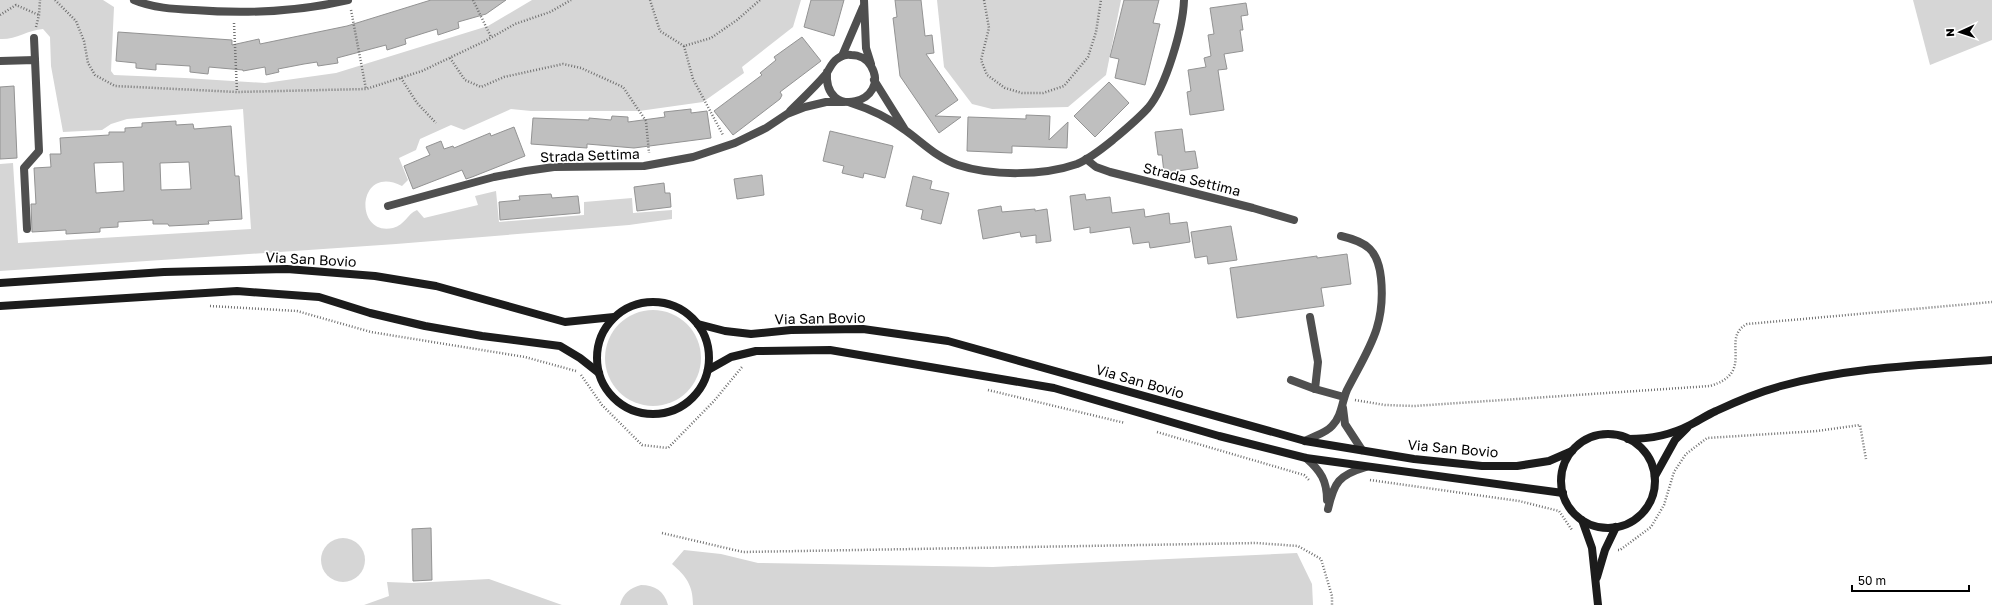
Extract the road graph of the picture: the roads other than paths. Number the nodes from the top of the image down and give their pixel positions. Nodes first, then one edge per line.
1 (134, 0) edge
2 (1184, 0) edge
3 (864, 2) edge
4 (349, 4) edge
5 (34, 38) road end
6 (842, 56) junction
7 (35, 60) junction
8 (0, 61) edge
9 (871, 67) junction
10 (827, 72) junction
11 (874, 80) junction
12 (847, 102) junction
13 (787, 114) junction
14 (904, 129) junction
15 (1086, 159) junction
16 (388, 206) dead end
17 (1294, 220) dead end
18 (27, 229) dead end
19 (1341, 236) dead end
20 (0, 283) edge
21 (0, 306) edge
22 (1310, 316) dead end
23 (614, 317) junction
24 (698, 324) junction
25 (1992, 360) edge
26 (708, 370) junction
27 (599, 373) junction
28 (1291, 380) dead end
29 (1315, 389) junction
30 (1344, 397) junction
31 (1689, 426) junction
32 (1628, 439) junction
33 (1305, 441) junction
34 (1362, 450) junction
35 (1572, 451) junction
36 (1306, 458) junction
37 (1366, 467) junction
38 (1654, 476) junction
39 (1563, 493) junction
40 (1582, 520) junction
41 (1616, 527) junction
42 (1596, 580) junction
43 (1598, 605) edge

1 - 4 street
2 - 15 street, Strada Settima
3 - 6 street, Strada Settima
3 - 9 street, Strada Settima
5 - 7 street
6 - 9 street
6 - 10 street, Strada Settima
7 - 8 street
7 - 18 street
9 - 11 street, Strada Settima
10 - 12 street, Strada Settima
10 - 13 street, Strada Settima
11 - 12 street, Strada Settima
11 - 14 street, Strada Settima
12 - 13 street, Strada Settima
12 - 14 street, Strada Settima
13 - 16 street, Strada Settima
14 - 15 street, Strada Settima
15 - 17 street, Strada Settima
19 - 30 street
20 - 23 main road, Via San Bovio
21 - 27 main road, Via San Bovio
22 - 29 street
23 - 24 main road, Via San Bovio
23 - 27 main road, Via San Bovio
24 - 26 main road, Via San Bovio
24 - 33 main road, Via San Bovio
25 - 31 main road
26 - 27 main road, Via San Bovio
26 - 36 main road, Via San Bovio
28 - 29 street
29 - 30 street
30 - 33 street
30 - 34 street
31 - 32 main road
31 - 38 main road
32 - 35 main road, Via San Bovio
32 - 38 main road, Via San Bovio
33 - 34 main road, Via San Bovio
34 - 35 main road, Via San Bovio
35 - 39 main road, Via San Bovio
36 - 37 main road, Via San Bovio
36 - 37 street
37 - 39 main road, Via San Bovio
38 - 41 main road, Via San Bovio
39 - 40 main road, Via San Bovio
40 - 41 main road, Via San Bovio
40 - 42 main road
41 - 42 main road
42 - 43 main road

